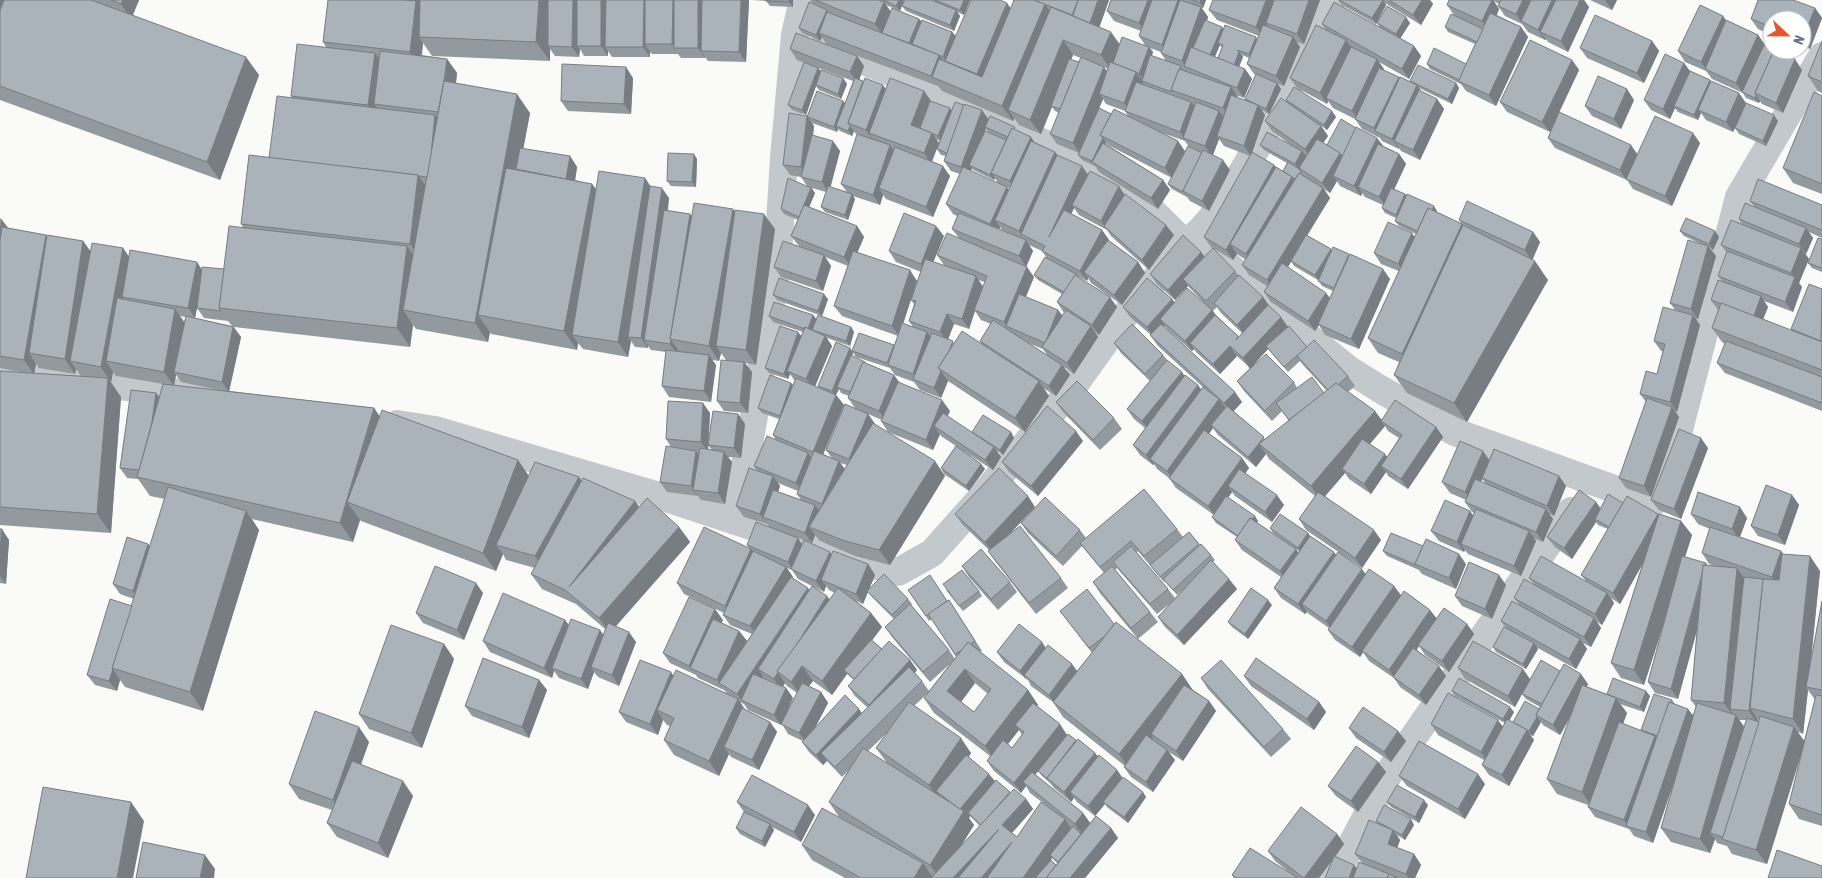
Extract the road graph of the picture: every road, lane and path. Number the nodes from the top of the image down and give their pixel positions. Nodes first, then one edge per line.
1 (803, 0) edge
2 (1332, 0) edge
3 (794, 35) junction
4 (1822, 56) edge
5 (1191, 239) junction
6 (0, 378) edge
7 (222, 398) edge
8 (377, 420) edge
9 (1592, 480) junction
10 (735, 520) junction
11 (1334, 878) edge

1 - 3 street
2 - 5 street
3 - 5 street
3 - 10 street
4 - 9 street
5 - 9 street
5 - 10 street
6 - 7 street
8 - 10 street
9 - 11 street

